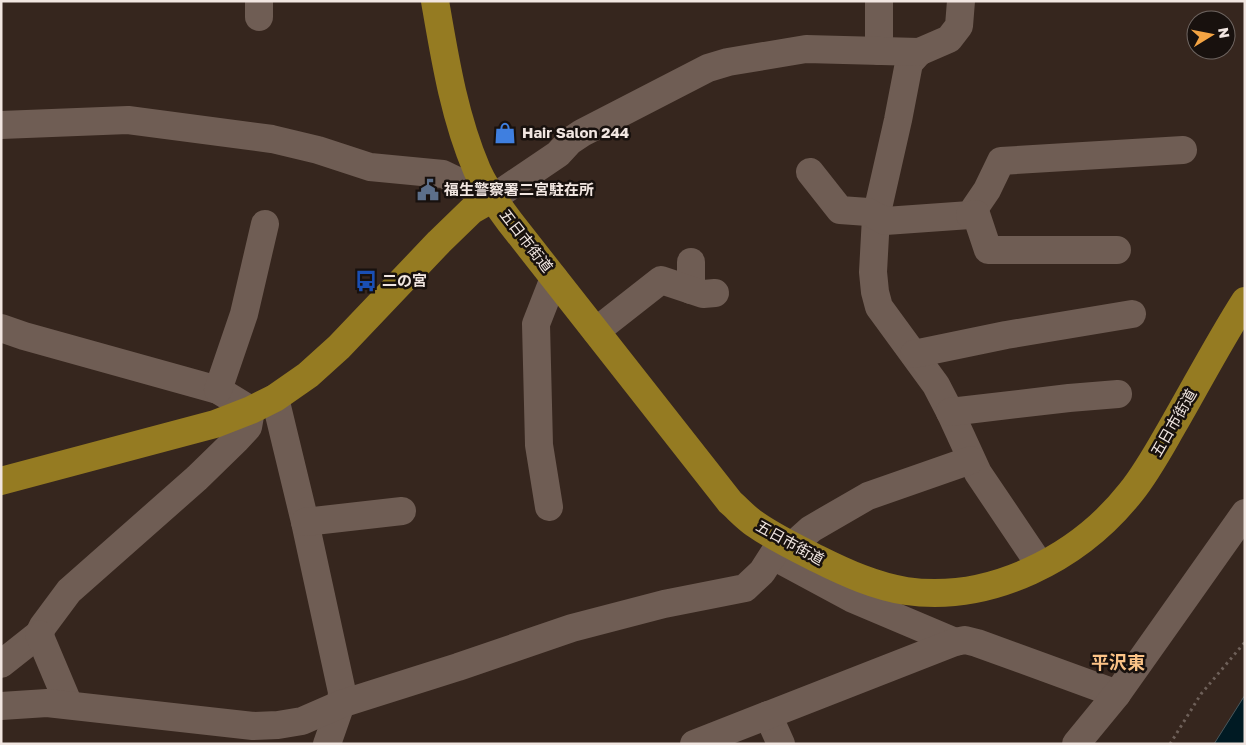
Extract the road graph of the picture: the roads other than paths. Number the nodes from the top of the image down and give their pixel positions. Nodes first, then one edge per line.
1 (435, 1) edge
2 (879, 1) edge
3 (961, 1) edge
4 (879, 50) junction
5 (919, 52) junction
6 (1, 125) edge
7 (1184, 150) dead end
8 (810, 172) dead end
9 (493, 198) junction
10 (970, 215) junction
11 (876, 217) junction
12 (265, 224) dead end
13 (1117, 250) dead end
14 (691, 262) dead end
15 (554, 278) junction
16 (1245, 301) edge
17 (1132, 314) dead end
18 (596, 331) junction
19 (13, 332) edge
20 (914, 354) junction
21 (218, 390) junction
22 (1118, 394) dead end
23 (275, 398) junction
24 (251, 410) junction
25 (950, 412) junction
26 (971, 460) junction
27 (1, 481) edge
28 (549, 507) dead end
29 (402, 511) dead end
30 (1245, 513) edge
31 (305, 522) junction
32 (782, 548) junction
33 (1040, 565) junction
34 (40, 634) junction
35 (955, 642) junction
36 (1, 664) edge
37 (1117, 694) junction
38 (341, 704) junction
39 (1, 706) edge
40 (70, 706) junction
41 (768, 715) junction
42 (327, 744) edge
43 (694, 744) edge
44 (781, 744) edge
45 (1076, 744) edge

1 - 9 main road, 五日市街道
2 - 4 street
3 - 5 street
4 - 5 street
4 - 9 street
5 - 11 street
6 - 9 street
7 - 10 street
8 - 11 street
9 - 15 main road, 五日市街道
9 - 23 main road
10 - 11 street
10 - 13 street
11 - 20 street
12 - 21 street
14 - 18 street
15 - 18 main road, 五日市街道
15 - 28 street
16 - 33 main road, 五日市街道
17 - 20 street
18 - 32 main road, 五日市街道
19 - 21 street
20 - 25 street
21 - 24 street
22 - 25 street
23 - 24 main road
23 - 31 street
24 - 27 main road
24 - 34 street
25 - 26 street
26 - 32 street
26 - 33 street
29 - 31 street
30 - 37 street
31 - 38 street
32 - 33 main road, 五日市街道
32 - 35 street
32 - 38 street
34 - 36 street
34 - 40 street
35 - 37 street
35 - 41 street
37 - 45 street
38 - 40 street
38 - 42 street
39 - 40 street
41 - 43 street
41 - 44 street

